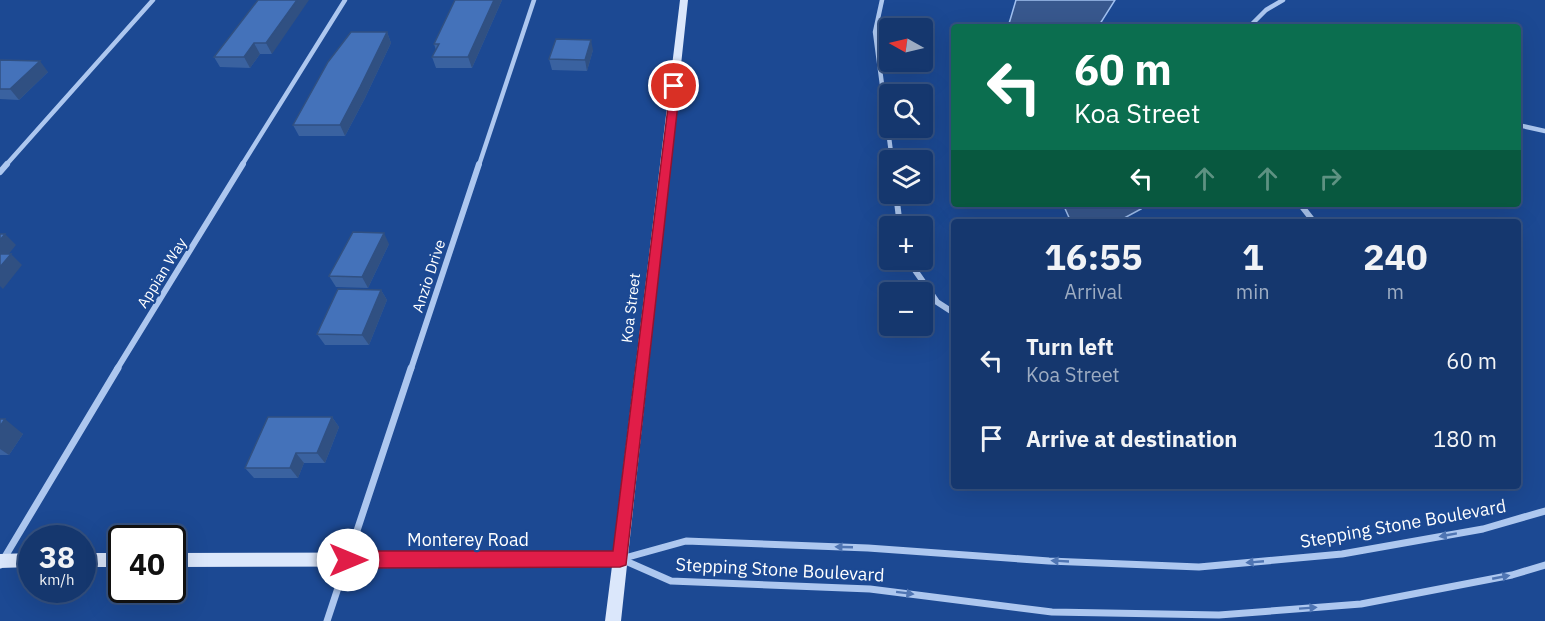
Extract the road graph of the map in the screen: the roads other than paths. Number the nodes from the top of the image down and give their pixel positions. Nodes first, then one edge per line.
1 (153, 0) edge
2 (345, 0) edge
3 (534, 0) edge
4 (684, 0) edge
5 (882, 0) edge
6 (1283, 0) edge
7 (1252, 24) edge
8 (1521, 125) edge
9 (1545, 131) edge
10 (891, 150) edge
11 (0, 172) edge
12 (1302, 207) edge
13 (1312, 219) edge
14 (913, 270) edge
15 (951, 311) edge
16 (1545, 511) edge
17 (620, 559) junction
18 (186, 560) edge
19 (348, 560) junction
20 (18, 561) edge
21 (1, 562) edge
22 (1545, 565) edge
23 (327, 621) edge
24 (613, 621) edge

1 - 11 street
2 - 21 street, Appian Way
3 - 19 street, Anzio Drive
4 - 17 main road, Koa Street
5 - 10 street
6 - 7 street
8 - 9 street
12 - 13 street
14 - 15 street
16 -> 17 street, Stepping Stone Boulevard
17 - 19 main road, Monterey Road
17 -> 22 street, Stepping Stone Boulevard
17 - 24 main road, Koa Street
18 - 19 main road, Monterey Road
19 - 23 street, Anzio Drive
20 - 21 main road

